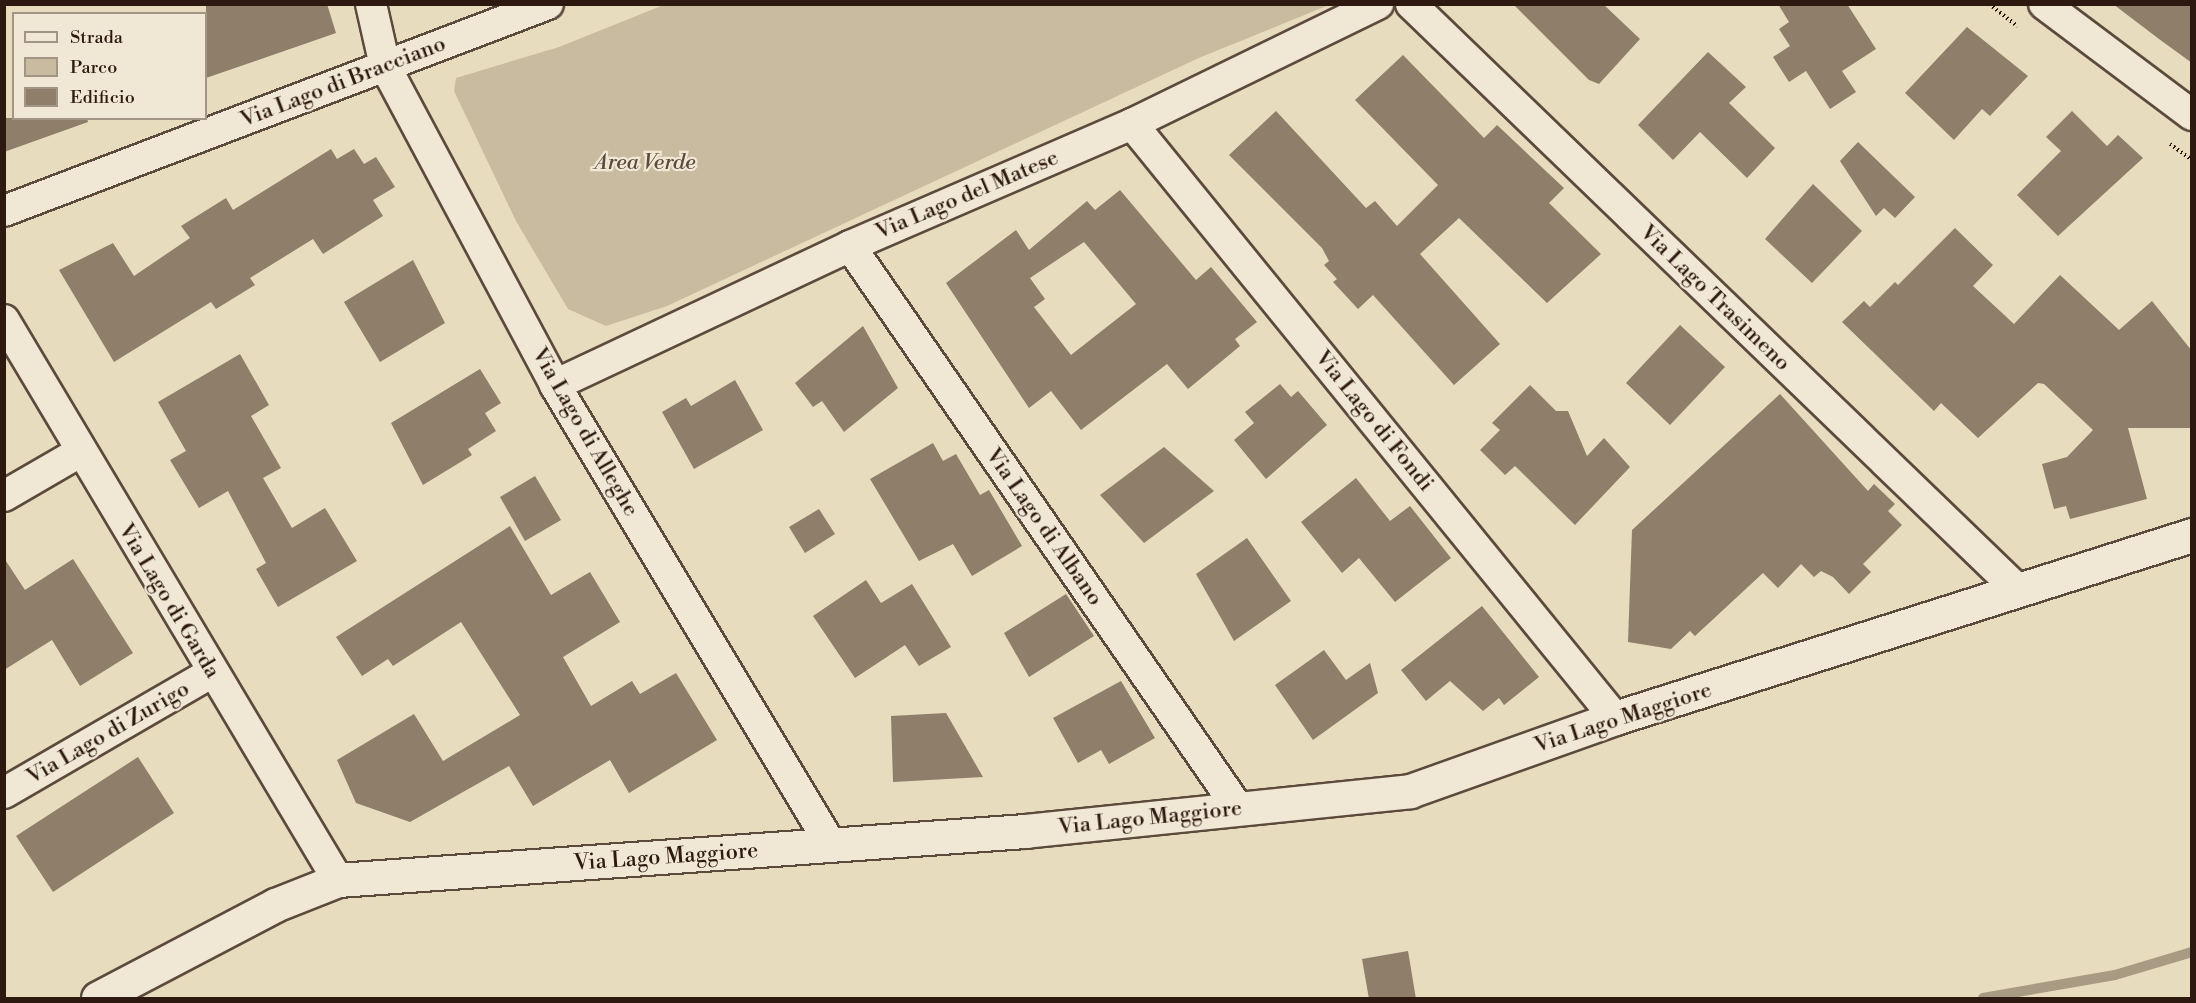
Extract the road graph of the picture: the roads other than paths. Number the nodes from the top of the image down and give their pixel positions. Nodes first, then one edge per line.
1 (371, 4) edge
2 (548, 4) edge
3 (1378, 4) edge
4 (1411, 4) edge
5 (2044, 4) edge
6 (385, 66) junction
7 (2192, 115) edge
8 (1132, 124) junction
9 (4, 211) edge
10 (850, 246) junction
11 (4, 320) edge
12 (555, 385) junction
13 (80, 452) junction
14 (4, 496) edge
15 (2192, 536) edge
16 (2019, 591) junction
17 (211, 673) junction
18 (1615, 718) junction
19 (4, 793) edge
20 (1238, 808) junction
21 (831, 845) junction
22 (338, 880) junction
23 (98, 999) edge

1 - 6 street, Via Lago di Alleghe
2 - 6 street, Via Lago di Bracciano
3 - 8 street, Via Lago del Matese
4 - 16 street, Via Lago Trasimeno
5 - 7 street
6 - 9 street, Via Lago di Bracciano
6 - 12 street, Via Lago di Alleghe
8 - 10 street, Via Lago del Matese
8 - 18 street, Via Lago di Fondi
10 - 12 street, Via Lago del Matese
10 - 20 street, Via Lago di Albano
11 - 13 street, Via Lago di Garda
12 - 21 street, Via Lago di Alleghe
13 - 14 street
13 - 17 street, Via Lago di Garda
15 - 16 street, Via Lago Maggiore
16 - 18 street, Via Lago Maggiore
17 - 19 street, Via Lago di Zurigo
17 - 22 street, Via Lago di Garda
18 - 20 street, Via Lago Maggiore
20 - 21 street, Via Lago Maggiore
21 - 22 street, Via Lago Maggiore
22 - 23 street, Via Lago Maggiore

